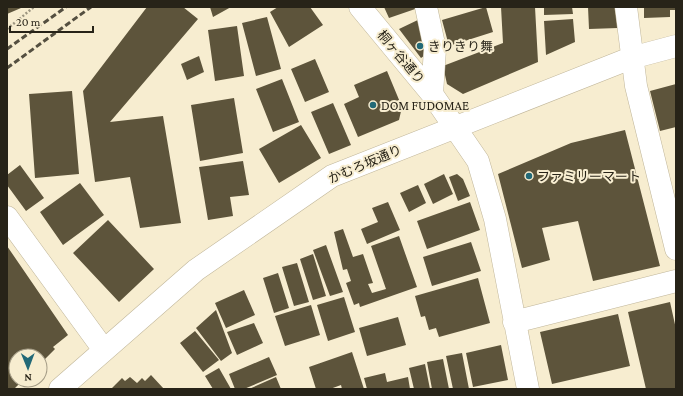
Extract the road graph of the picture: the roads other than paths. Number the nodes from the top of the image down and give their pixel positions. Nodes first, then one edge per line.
1 (360, 7) edge
2 (426, 7) edge
3 (626, 7) edge
4 (676, 46) edge
5 (631, 58) junction
6 (432, 94) junction
7 (454, 128) junction
8 (7, 217) edge
9 (676, 249) edge
10 (676, 281) edge
11 (514, 322) junction
12 (104, 350) junction
13 (60, 389) edge
14 (528, 389) edge

1 - 6 street, 桐ヶ谷通り
2 - 6 street
3 - 5 street
4 - 5 street, かむろ坂通り
5 - 7 street, かむろ坂通り
5 - 9 street
6 - 7 street, 桐ヶ谷通り
7 - 11 street, 桐ヶ谷通り
7 - 12 street, かむろ坂通り
8 - 12 street
10 - 11 street
11 - 14 street, 桐ヶ谷通り
12 - 13 street, かむろ坂通り

